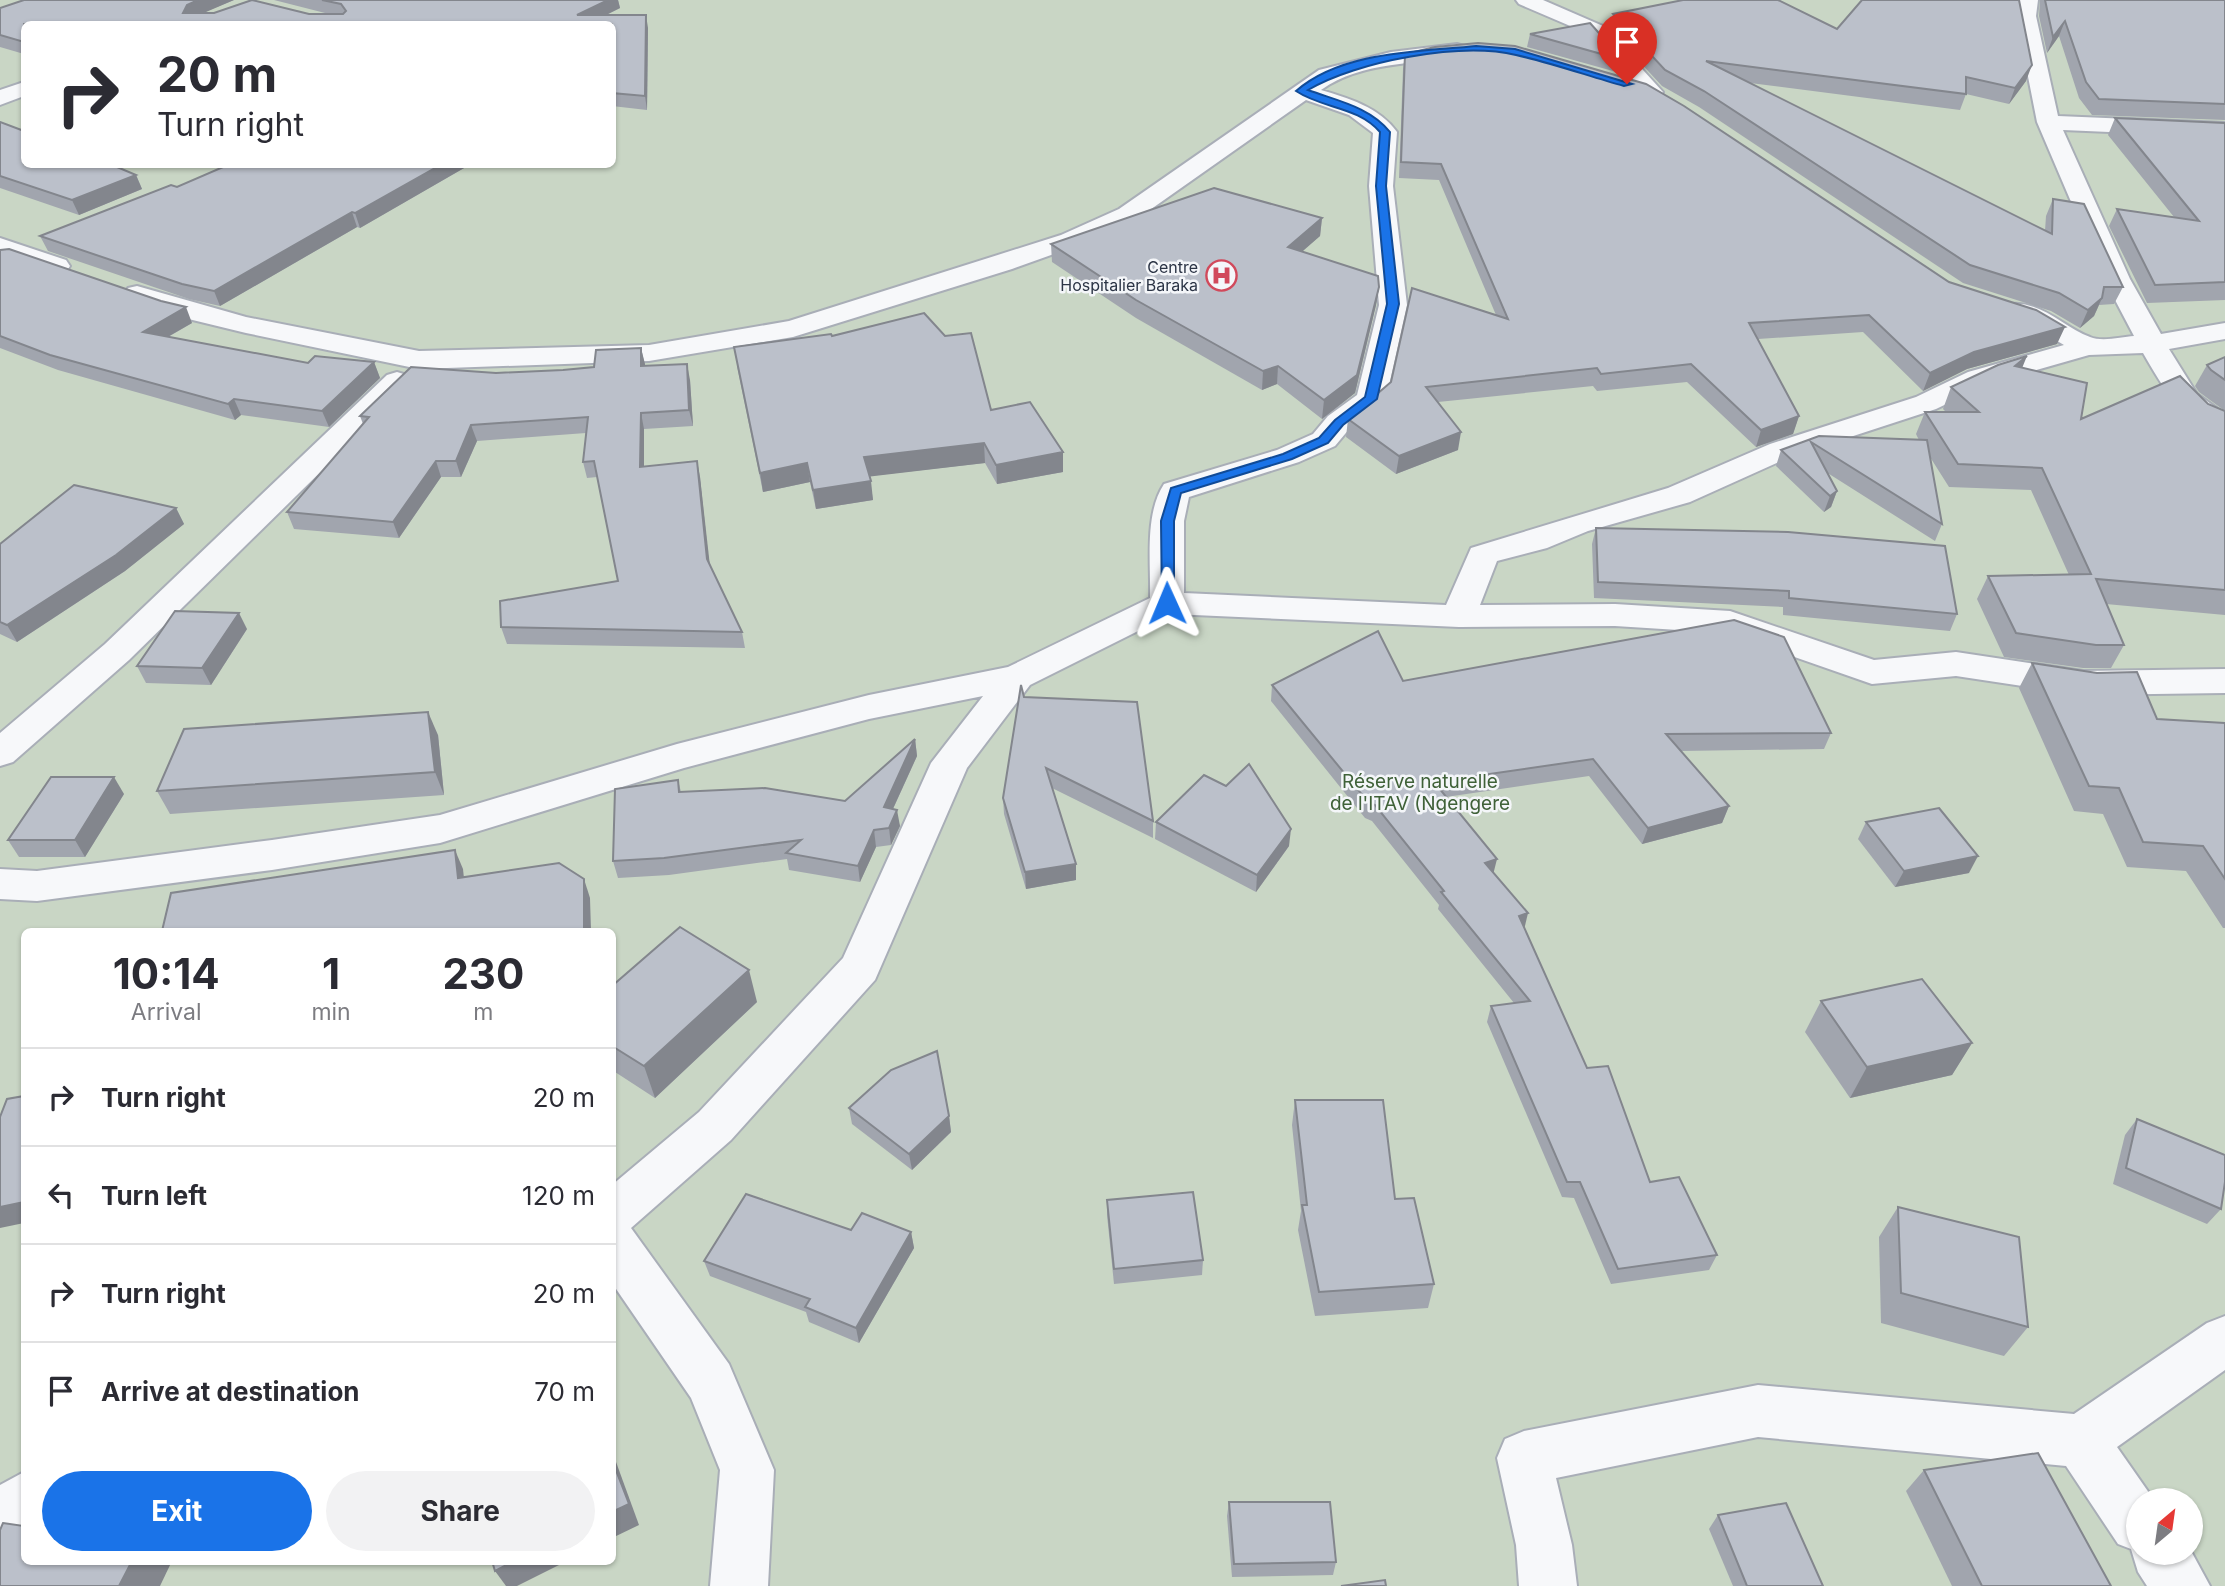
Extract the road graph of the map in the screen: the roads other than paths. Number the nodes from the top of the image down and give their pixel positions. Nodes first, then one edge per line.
1 (1526, 0) edge
2 (2028, 0) edge
3 (1476, 49) edge
4 (1615, 80) edge
5 (21, 90) edge
6 (1301, 91) junction
7 (0, 98) edge
8 (2049, 122) junction
9 (2225, 130) edge
10 (56, 237) edge
11 (6, 252) edge
12 (79, 274) edge
13 (117, 287) edge
14 (1990, 303) edge
15 (2225, 331) edge
16 (2152, 344) junction
17 (2087, 347) junction
18 (419, 360) junction
19 (2225, 428) edge
20 (1167, 603) junction
21 (1459, 616) junction
22 (1017, 677) junction
23 (2225, 681) edge
24 (0, 753) edge
25 (0, 884) edge
26 (616, 1212) edge
27 (616, 1247) edge
28 (2225, 1340) edge
29 (2081, 1441) junction
30 (21, 1503) edge
31 (2126, 1507) edge
32 (0, 1522) edge
33 (2167, 1565) edge
34 (739, 1586) edge
35 (1548, 1586) edge
36 (2181, 1586) edge

1 - 4 street
2 - 8 street
3 - 6 street
5 - 7 street
6 - 18 street
6 - 20 street
8 - 9 street
8 - 16 street
10 - 11 street
11 - 12 street
13 - 18 street
14 - 17 street
15 - 16 street
16 - 17 street
16 - 19 street
17 - 21 street
18 - 24 street
20 - 21 street
20 - 22 street
21 - 23 street
22 - 25 street
22 - 26 street
27 - 34 street
28 - 29 street
29 - 31 street
29 - 35 street
30 - 32 street
33 - 36 street

